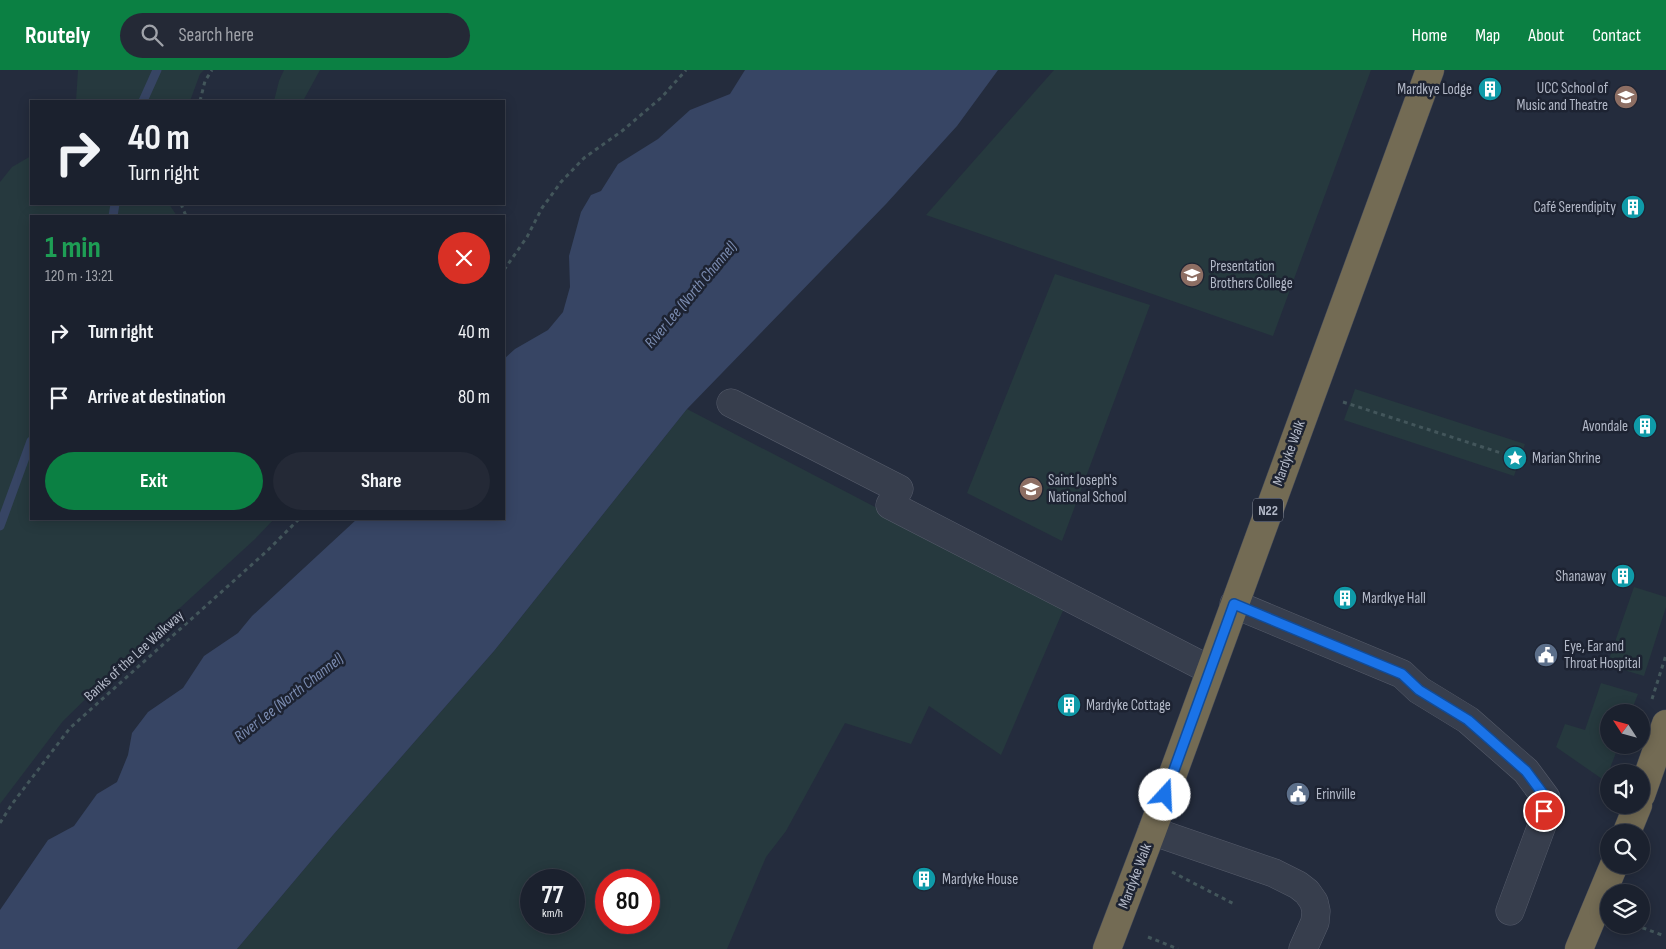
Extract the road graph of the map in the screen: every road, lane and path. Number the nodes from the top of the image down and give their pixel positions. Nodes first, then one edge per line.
1 (212, 70) edge
2 (686, 70) edge
3 (1430, 70) edge
4 (200, 100) edge
5 (505, 269) edge
6 (1343, 402) dead end
7 (731, 403) dead end
8 (1501, 453) dead end
9 (298, 520) edge
10 (1234, 604) junction
11 (1666, 655) edge
12 (1210, 670) junction
13 (1658, 715) edge
14 (1648, 764) edge
15 (0, 823) edge
16 (1152, 831) junction
17 (1172, 872) dead end
18 (1610, 874) edge
19 (1236, 905) dead end
20 (1510, 911) dead end
21 (1650, 931) edge
22 (1662, 935) dead end
23 (1148, 937) dead end
24 (1107, 949) edge
25 (1178, 949) edge
26 (1304, 949) edge
27 (1579, 949) edge

1 - 4 path
2 - 5 path
3 - 10 highway, Mardyke Walk / N22
6 - 8 path
7 - 12 lane
9 - 15 path, Banks of the Lee Walkway
10 - 12 highway, Mardyke Walk / N22
10 - 20 lane
11 - 13 path
12 - 16 highway, Mardyke Walk / N22
13 - 14 highway
16 - 24 highway, Mardyke Walk / N22
16 - 26 lane
17 - 19 path
18 - 27 highway
21 - 22 path
23 - 25 path

